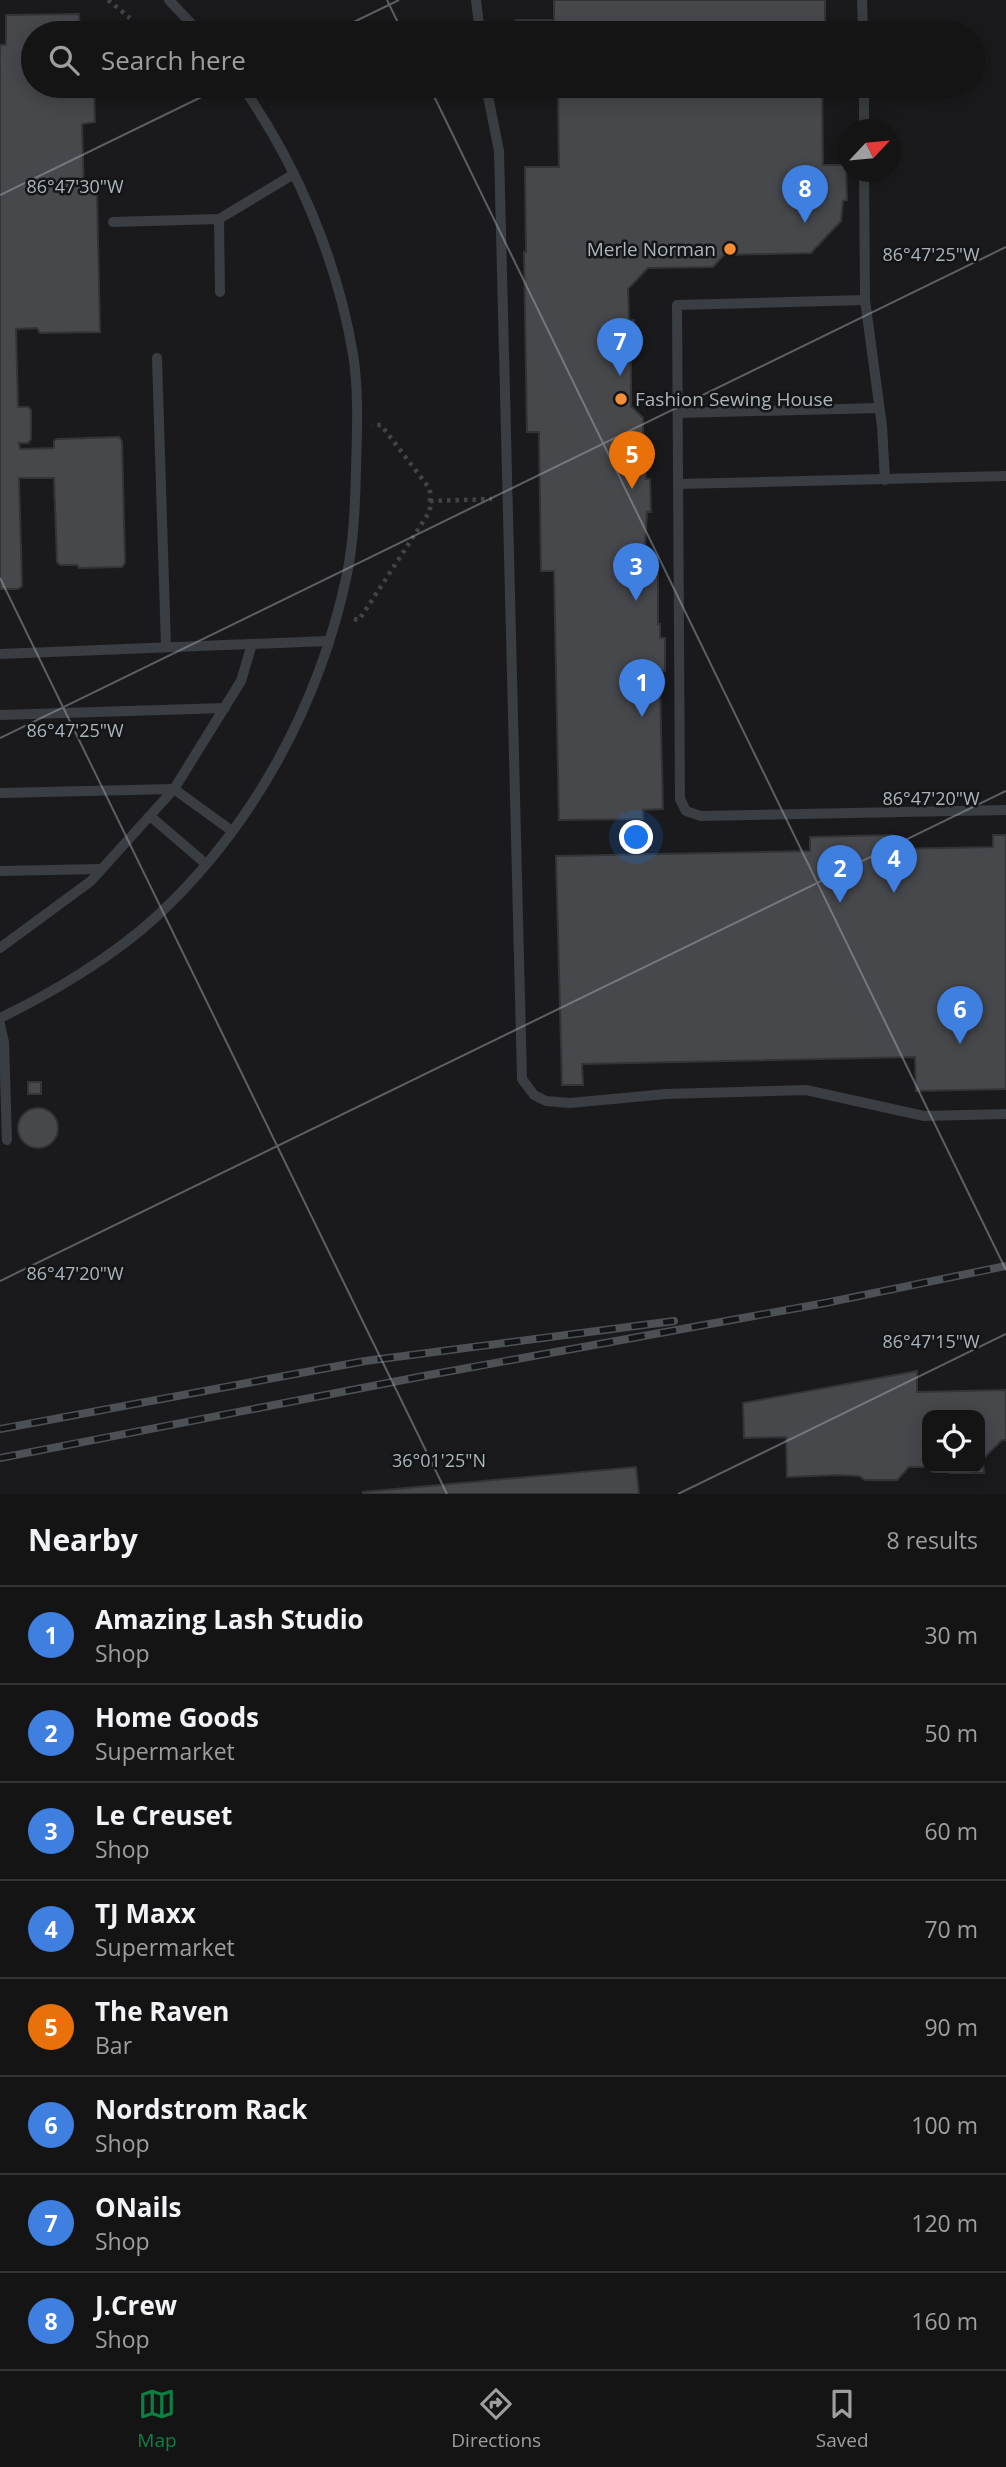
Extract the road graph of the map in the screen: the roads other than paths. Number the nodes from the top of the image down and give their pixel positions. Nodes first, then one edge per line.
1 (169, 0) edge
2 (476, 0) edge
3 (862, 0) edge
4 (189, 21) edge
5 (479, 21) edge
6 (863, 21) edge
7 (250, 98) edge
8 (488, 98) edge
9 (864, 98) edge
10 (864, 119) edge
11 (294, 174) junction
12 (864, 182) edge
13 (219, 219) junction
14 (113, 222) dead end
15 (220, 292) dead end
16 (865, 300) junction
17 (157, 358) dead end
18 (879, 408) junction
19 (678, 413) junction
20 (1006, 476) edge
21 (885, 480) junction
22 (678, 484) junction
23 (328, 641) junction
24 (252, 644) junction
25 (166, 647) junction
26 (0, 654) edge
27 (225, 708) junction
28 (0, 715) edge
29 (174, 789) junction
30 (0, 793) edge
31 (1006, 810) edge
32 (150, 816) junction
33 (232, 831) junction
34 (206, 864) junction
35 (101, 869) junction
36 (0, 871) edge
37 (0, 948) edge
38 (0, 1018) edge
39 (0, 1024) edge
40 (1006, 1114) edge
41 (7, 1140) dead end

1 - 4 lane
2 - 5 lane
3 - 6 lane
7 - 11 lane
8 - 40 lane
9 - 10 lane
11 - 13 lane
11 - 23 lane
12 - 16 lane
13 - 14 lane
13 - 15 lane
16 - 18 lane
16 - 19 lane
17 - 25 lane
18 - 19 lane
18 - 21 lane
19 - 22 lane
20 - 21 lane
21 - 22 lane
22 - 31 lane
23 - 24 lane
23 - 33 lane
24 - 25 lane
24 - 27 lane
25 - 26 lane
27 - 28 lane
27 - 29 lane
29 - 30 lane
29 - 32 lane
29 - 33 lane
32 - 34 lane
32 - 35 lane
33 - 34 lane
34 - 38 lane
35 - 36 lane
35 - 37 lane
39 - 41 lane

